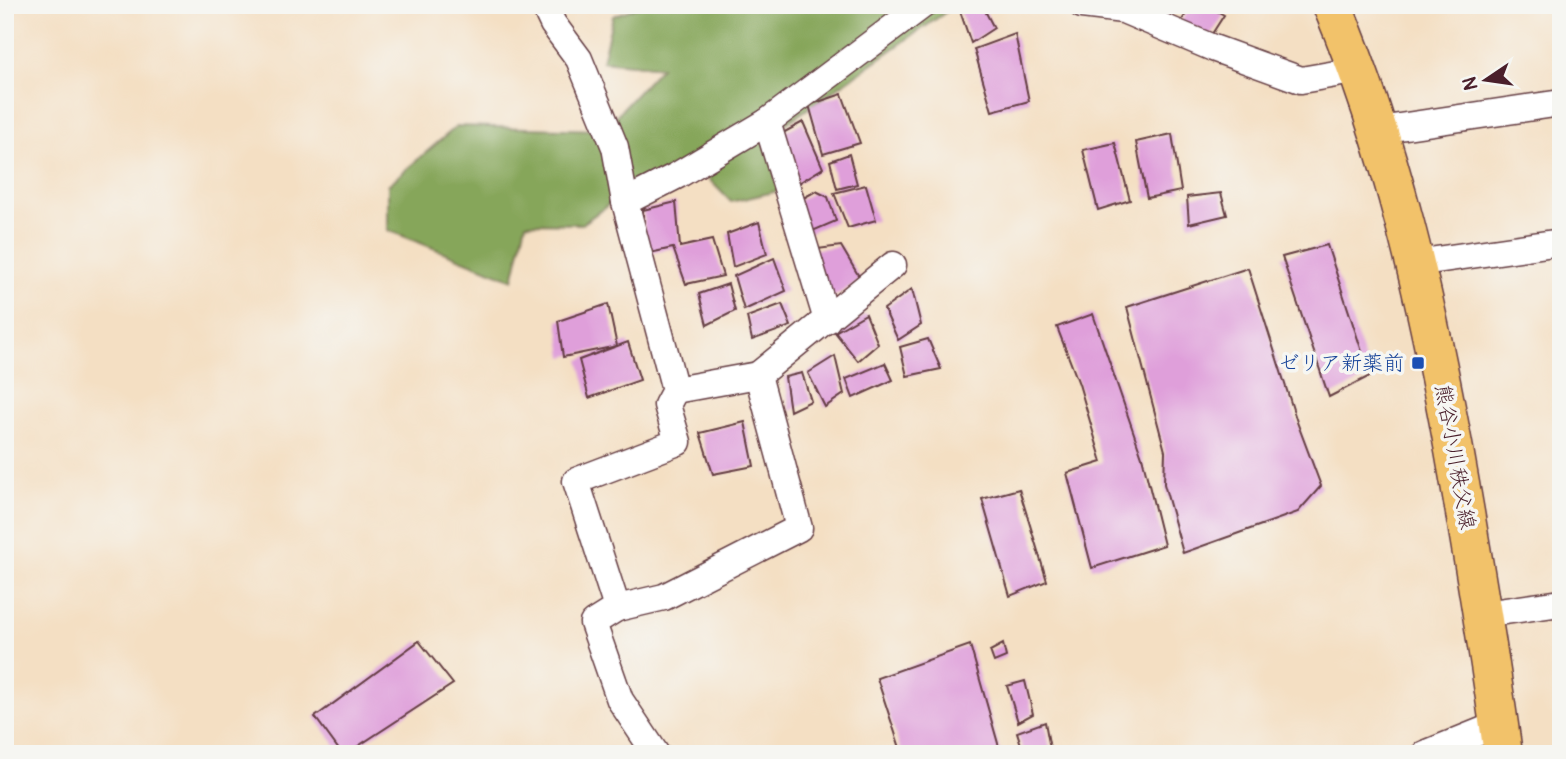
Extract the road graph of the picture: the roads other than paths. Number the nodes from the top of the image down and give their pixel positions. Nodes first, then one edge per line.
1 (544, 5) edge
2 (923, 5) edge
3 (1082, 5) edge
4 (1332, 5) edge
5 (1359, 70) junction
6 (1561, 103) edge
7 (767, 122) junction
8 (1379, 130) junction
9 (625, 202) junction
10 (1561, 242) edge
11 (1415, 263) junction
12 (893, 265) dead end
13 (827, 320) junction
14 (758, 375) junction
15 (676, 390) junction
16 (1561, 603) edge
17 (617, 608) junction
18 (1484, 614) junction
19 (1501, 739) edge
20 (656, 754) edge
21 (1425, 754) edge

1 - 9 street
2 - 7 street
3 - 5 street
4 - 5 main road, 熊谷小川秩父線
5 - 8 main road, 熊谷小川秩父線
6 - 8 street
7 - 9 street
7 - 13 street
8 - 11 main road, 熊谷小川秩父線
9 - 15 street
10 - 11 street
11 - 18 main road, 熊谷小川秩父線
12 - 13 street
13 - 14 street
14 - 15 street
14 - 17 street
15 - 17 street
16 - 18 street
17 - 20 street
18 - 19 main road, 熊谷小川秩父線
19 - 21 street

